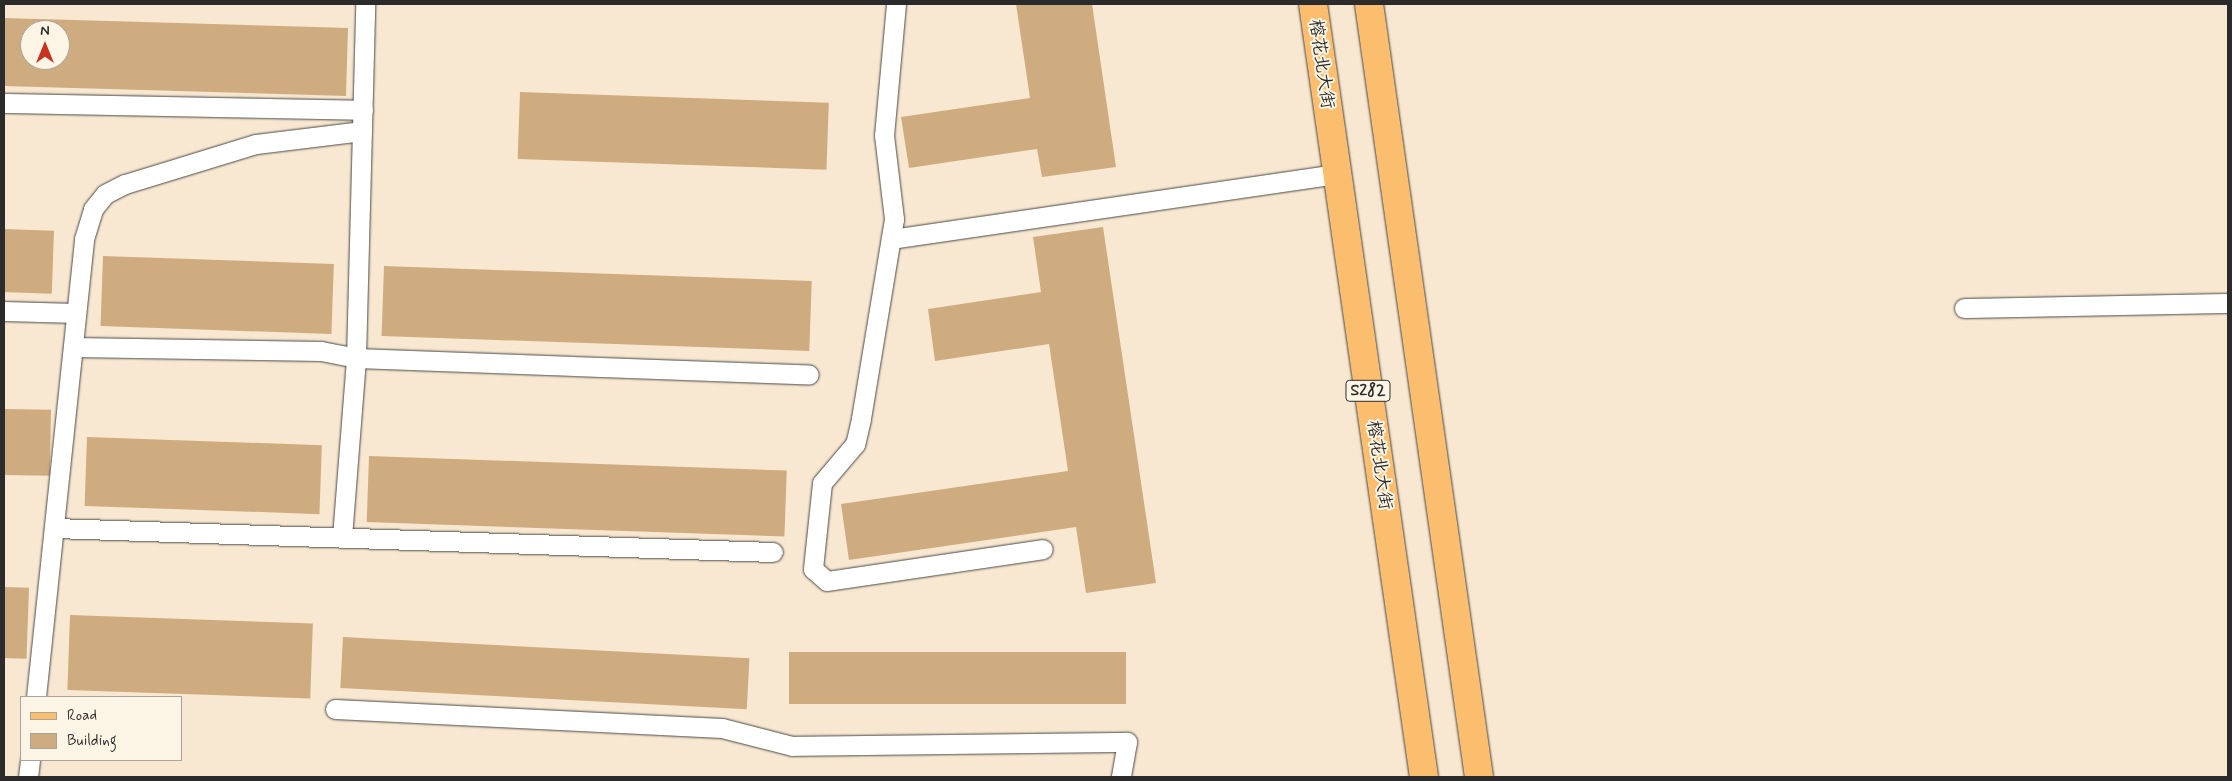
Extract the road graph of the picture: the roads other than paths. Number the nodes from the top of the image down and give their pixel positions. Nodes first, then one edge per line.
1 (365, 4) edge
2 (896, 4) edge
3 (1312, 4) edge
4 (1369, 4) edge
5 (4, 103) edge
6 (363, 110) junction
7 (362, 131) junction
8 (1337, 174) junction
9 (891, 240) junction
10 (2228, 303) edge
11 (1964, 308) dead end
12 (4, 311) edge
13 (76, 313) junction
14 (73, 347) junction
15 (356, 358) junction
16 (809, 375) dead end
17 (54, 528) junction
18 (342, 537) junction
19 (1043, 549) dead end
20 (773, 552) dead end
21 (36, 696) edge
22 (335, 709) dead end
23 (30, 761) edge
24 (28, 777) edge
25 (1121, 777) edge
26 (1424, 777) edge
27 (1479, 777) edge

1 - 6 lane
2 - 9 lane
3 - 8 main road, 榕花北大街 / S282
4 - 27 main road
5 - 6 lane
6 - 7 lane
7 - 13 lane
7 - 15 lane
8 - 9 lane
8 - 26 main road, 榕花北大街 / S282
9 - 19 lane
10 - 11 lane
12 - 13 lane
13 - 14 lane
14 - 15 lane
14 - 17 lane
15 - 16 lane
15 - 18 lane
17 - 18 lane
17 - 21 lane
18 - 20 lane
22 - 25 lane
23 - 24 lane

